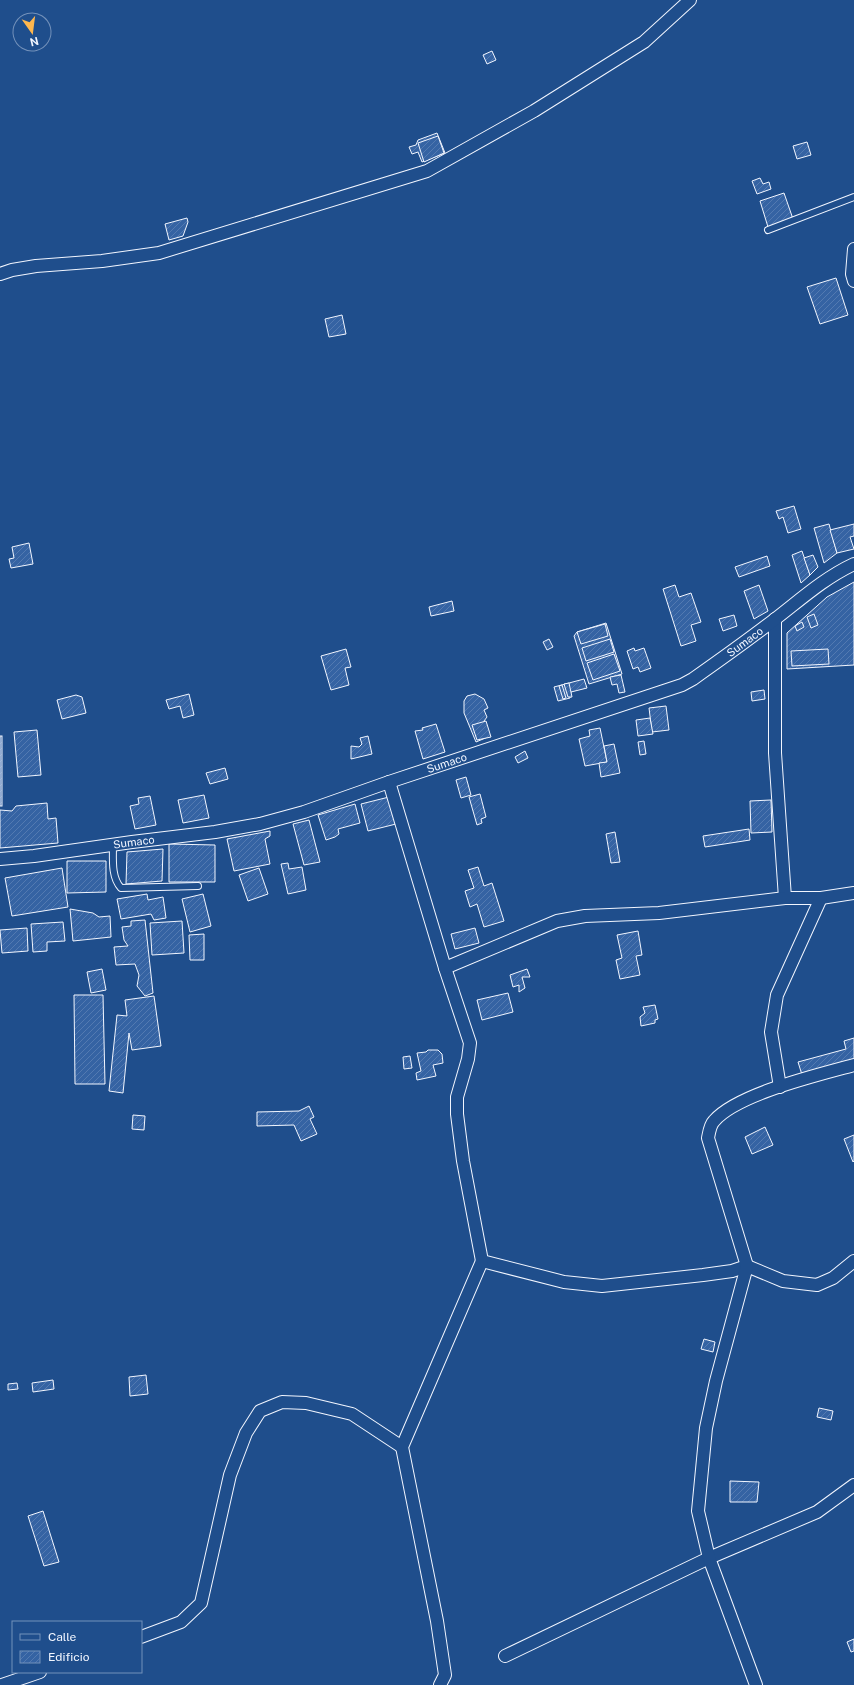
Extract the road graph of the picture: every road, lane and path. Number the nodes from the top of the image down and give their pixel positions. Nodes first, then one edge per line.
1 (690, 0) edge
2 (854, 197) edge
3 (768, 230) dead end
4 (854, 249) edge
5 (0, 274) edge
6 (854, 281) edge
7 (854, 564) edge
8 (775, 619) junction
9 (389, 782) junction
10 (113, 844) junction
11 (0, 859) edge
12 (198, 886) dead end
13 (854, 893) edge
14 (785, 898) junction
15 (821, 898) junction
16 (445, 968) junction
17 (854, 1065) edge
18 (780, 1087) junction
19 (482, 1261) junction
20 (854, 1261) edge
21 (747, 1266) junction
22 (402, 1447) junction
23 (854, 1485) edge
24 (709, 1558) junction
25 (142, 1637) edge
26 (505, 1656) dead end
27 (37, 1673) edge
28 (2, 1685) edge
29 (440, 1685) edge
30 (756, 1685) edge

1 - 5 street
2 - 3 lane
4 - 6 street
7 - 8 street, Sumaco
8 - 9 street, Sumaco
8 - 14 street
9 - 10 street, Sumaco
9 - 16 street
10 - 11 street, Sumaco
10 - 12 lane
13 - 15 street
14 - 15 street
14 - 16 street
15 - 18 street
16 - 19 street
17 - 18 street
18 - 21 street
19 - 21 street
19 - 22 street
20 - 21 street
21 - 24 street
22 - 25 street
22 - 29 street
23 - 24 street
24 - 26 street
24 - 30 street
27 - 28 street

